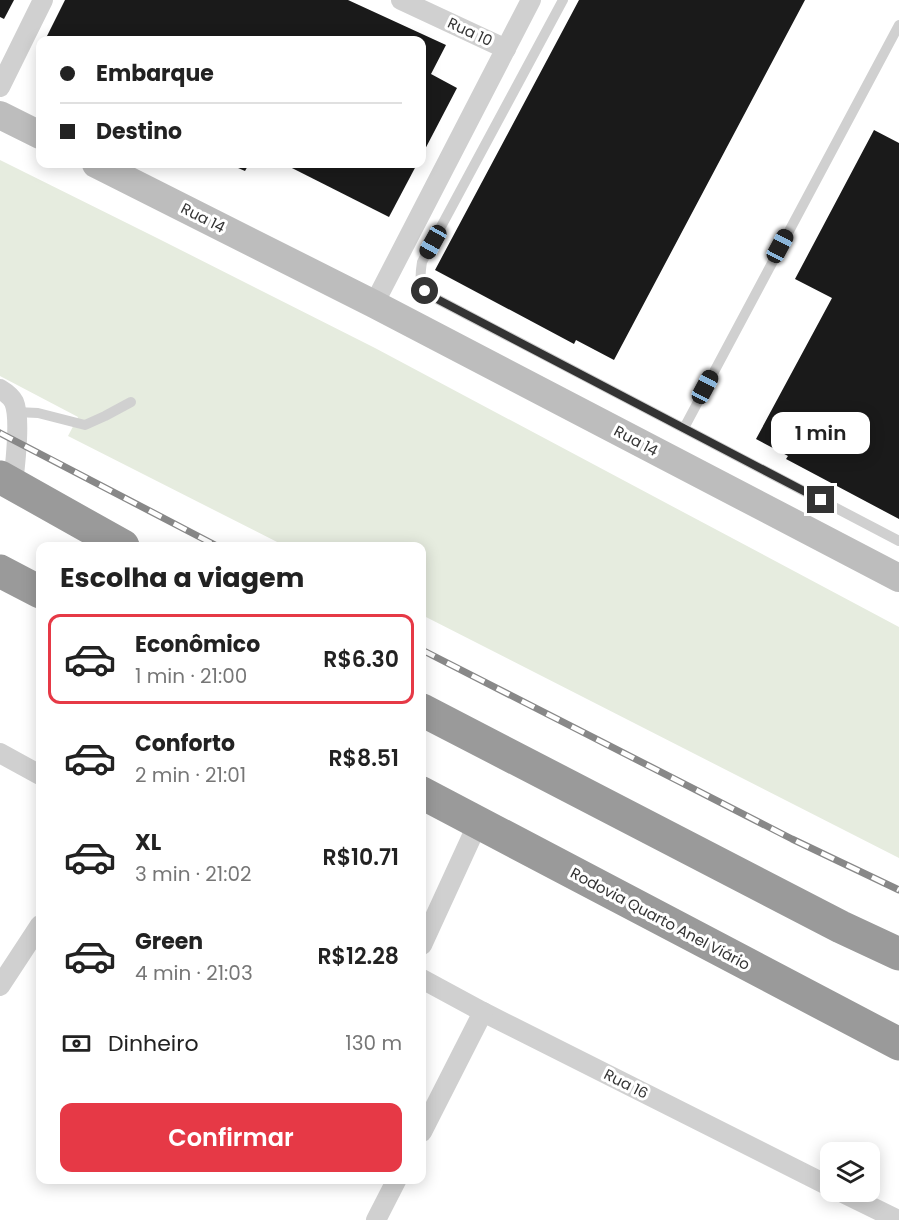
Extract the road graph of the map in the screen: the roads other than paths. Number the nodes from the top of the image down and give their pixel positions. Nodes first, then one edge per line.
1 (43, 0) edge
2 (401, 0) edge
3 (531, 0) edge
4 (563, 0) edge
5 (899, 25) edge
6 (506, 49) junction
7 (0, 87) edge
8 (0, 115) edge
9 (36, 133) edge
10 (104, 168) edge
11 (374, 304) junction
12 (0, 389) edge
13 (131, 402) dead end
14 (16, 412) junction
15 (684, 428) junction
16 (7, 481) edge
17 (899, 541) edge
18 (116, 542) edge
19 (0, 571) edge
20 (899, 578) edge
21 (36, 590) edge
22 (426, 712) edge
23 (0, 753) edge
24 (36, 773) edge
25 (426, 795) edge
26 (478, 823) junction
27 (36, 931) edge
28 (426, 936) edge
29 (899, 954) edge
30 (426, 981) edge
31 (0, 986) edge
32 (483, 1012) junction
33 (899, 1044) edge
34 (426, 1124) edge
35 (820, 1181) edge
36 (394, 1184) edge
37 (856, 1202) edge
38 (875, 1215) edge
39 (376, 1220) edge
40 (898, 1220) edge

1 - 7 street
2 - 6 street, Rua 10
3 - 6 street
4 - 15 lane
5 - 15 lane
6 - 11 street
8 - 9 main road
10 - 11 main road, Rua 14
11 - 20 main road, Rua 14
12 - 14 street
13 - 14 lane
14 - 16 street
15 - 17 lane
16 - 18 highway
19 - 21 highway
22 - 29 highway
23 - 24 street
25 - 26 highway, Rodovia Quarto Anel Viário
26 - 28 street
26 - 33 highway, Rodovia Quarto Anel Viário
27 - 31 street
30 - 32 street, Rua 16
32 - 34 street
32 - 35 street, Rua 16
36 - 39 street
37 - 38 street
38 - 40 street

